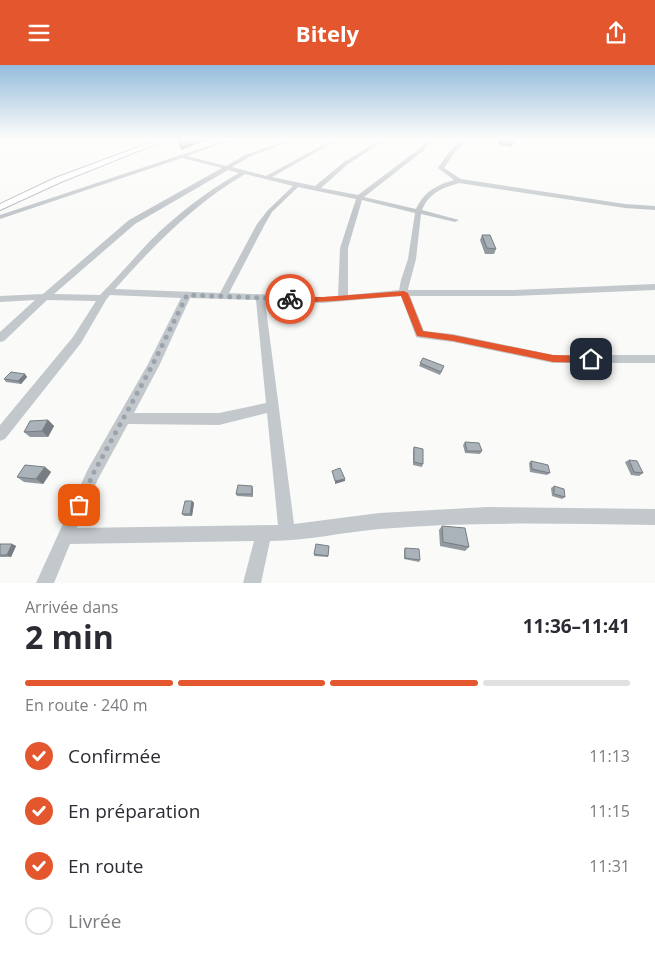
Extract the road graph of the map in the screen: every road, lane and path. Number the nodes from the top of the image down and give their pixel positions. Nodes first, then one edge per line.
1 (102, 163) edge
2 (159, 163) edge
3 (208, 163) edge
4 (235, 163) edge
5 (292, 163) edge
6 (346, 163) edge
7 (404, 163) edge
8 (444, 163) edge
9 (227, 168) junction
10 (245, 172) junction
11 (266, 177) junction
12 (459, 181) junction
13 (297, 185) junction
14 (316, 189) junction
15 (360, 197) junction
16 (0, 207) edge
17 (655, 208) edge
18 (418, 212) junction
19 (0, 217) edge
20 (455, 220) dead end
21 (655, 287) edge
22 (404, 293) junction
23 (105, 295) junction
24 (187, 295) junction
25 (45, 297) junction
26 (224, 297) junction
27 (343, 297) junction
28 (260, 298) junction
29 (0, 299) edge
30 (0, 338) edge
31 (655, 359) edge
32 (272, 407) junction
33 (123, 419) junction
34 (0, 435) edge
35 (655, 517) edge
36 (264, 533) junction
37 (286, 533) junction
38 (66, 536) junction
39 (45, 583) edge
40 (252, 583) edge

1 - 16 main road
2 - 19 street
3 - 9 street
4 - 9 street
5 - 11 street
6 - 14 street
7 - 15 street
8 - 12 street
9 - 10 street
9 - 25 street
10 - 11 street
10 - 23 street
11 - 13 street
12 - 17 street
12 - 18 street
13 - 14 street
13 - 26 street
14 - 15 street
15 - 18 street
15 - 27 street
18 - 20 street
18 - 22 street
21 - 22 street
22 - 27 street
22 - 31 street
23 - 24 street
23 - 25 street
23 - 34 street
24 - 26 street
24 - 33 street
25 - 29 street
25 - 30 street
26 - 28 street
27 - 28 street
28 - 32 street
32 - 33 street
32 - 37 street
33 - 38 street
35 - 37 street
36 - 37 street
36 - 38 street
36 - 40 street
38 - 39 street

